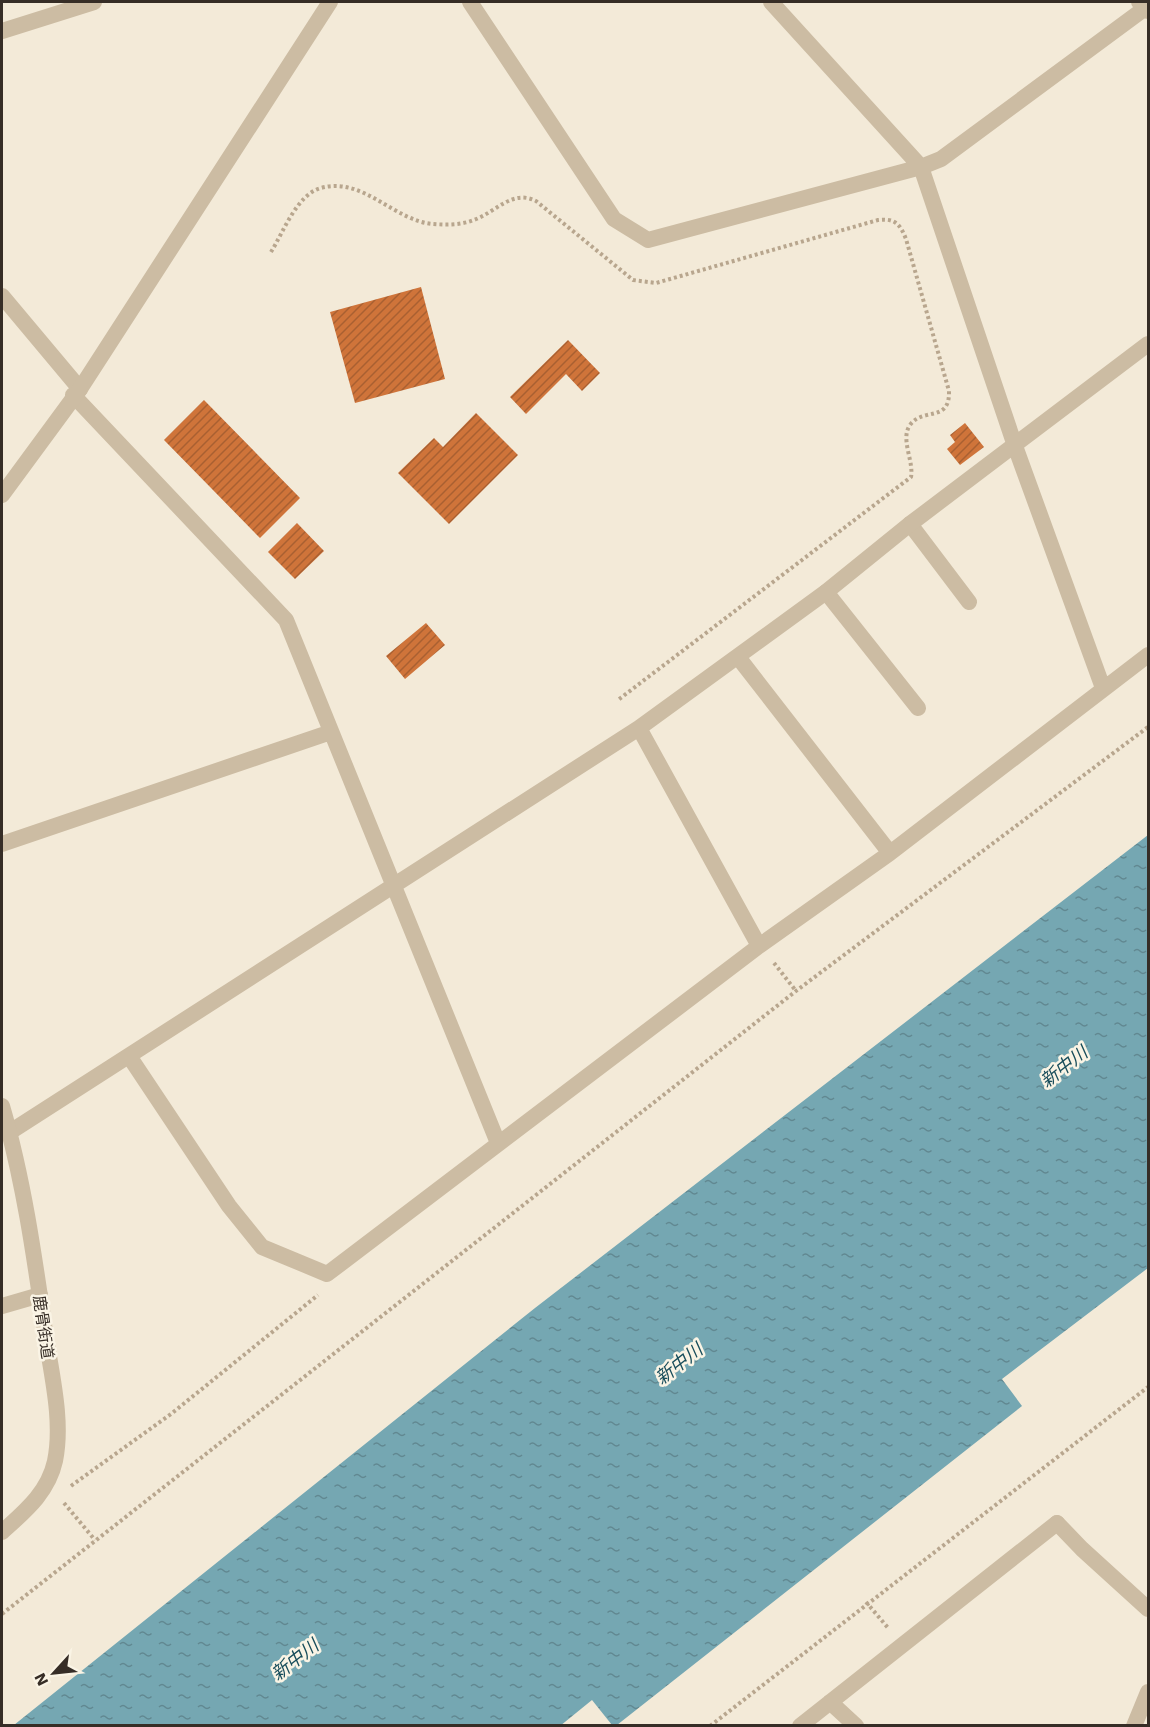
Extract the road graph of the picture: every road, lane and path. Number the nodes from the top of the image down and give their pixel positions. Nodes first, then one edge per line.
1 (94, 2) edge
2 (330, 2) edge
3 (470, 2) edge
4 (771, 2) edge
5 (1145, 7) edge
6 (2, 31) edge
7 (921, 167) junction
8 (271, 252) dead end
9 (2, 296) edge
10 (1149, 344) edge
11 (77, 392) junction
12 (1016, 446) junction
13 (2, 495) edge
14 (910, 524) junction
15 (826, 592) junction
16 (969, 602) dead end
17 (1149, 655) edge
18 (738, 657) junction
19 (1103, 688) junction
20 (618, 699) dead end
21 (918, 708) dead end
22 (1149, 727) edge
23 (639, 728) junction
24 (331, 732) junction
25 (2, 844) edge
26 (890, 853) junction
27 (394, 886) junction
28 (763, 951) junction
29 (796, 991) junction
30 (129, 1056) junction
31 (5, 1121) edge
32 (498, 1143) junction
33 (322, 1292) dead end
34 (40, 1295) junction
35 (2, 1306) edge
36 (1149, 1387) edge
37 (46, 1486) junction
38 (64, 1503) dead end
39 (2, 1532) edge
40 (95, 1540) junction
41 (866, 1602) junction
42 (1149, 1609) edge
43 (2, 1614) edge
44 (890, 1630) dead end
45 (1149, 1692) edge
46 (830, 1702) junction
47 (710, 1725) edge
48 (800, 1725) edge
49 (856, 1725) edge
50 (1134, 1725) edge

1 - 6 street
2 - 11 street
3 - 7 street
4 - 7 street
5 - 7 street
7 - 12 street
8 - 20 path
9 - 11 street
10 - 12 street
11 - 13 street
11 - 24 street
12 - 14 street
12 - 19 street
14 - 15 street
14 - 16 street
15 - 18 street
15 - 21 street
17 - 19 street
18 - 23 street
18 - 26 street
19 - 26 street
22 - 29 path
23 - 27 street
23 - 28 street
24 - 25 street
24 - 27 street
26 - 28 street
27 - 30 street
27 - 32 street
28 - 29 path
28 - 32 street
29 - 40 path
30 - 31 street
30 - 32 street
31 - 34 street, 鹿骨街道
33 - 37 path
34 - 35 street
34 - 37 street, 鹿骨街道
36 - 41 path
37 - 39 street, 鹿骨街道
38 - 40 path
40 - 43 path
41 - 44 path
41 - 47 path
42 - 46 street
45 - 50 street
46 - 48 street
46 - 49 street

